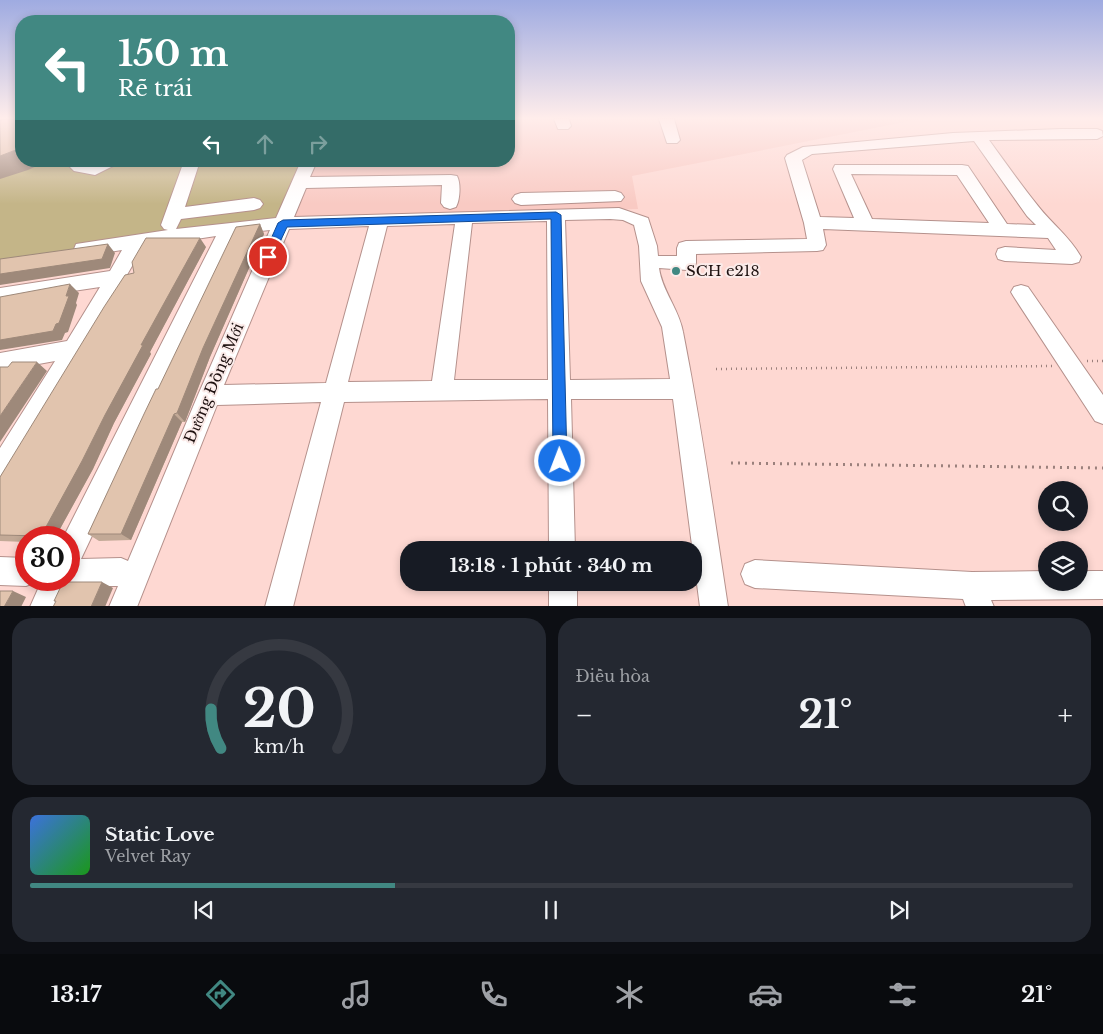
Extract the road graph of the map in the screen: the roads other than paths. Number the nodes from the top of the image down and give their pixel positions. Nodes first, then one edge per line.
1 (842, 147) edge
2 (987, 147) edge
3 (80, 167) edge
4 (100, 167) edge
5 (190, 167) edge
6 (306, 167) edge
7 (300, 183) junction
8 (615, 197) dead end
9 (521, 199) dead end
10 (450, 203) dead end
11 (254, 204) dead end
12 (579, 206) junction
13 (173, 214) junction
14 (556, 215) junction
15 (464, 219) junction
16 (379, 222) junction
17 (283, 223) junction
18 (812, 223) junction
19 (866, 225) junction
20 (229, 228) junction
21 (1011, 230) junction
22 (1053, 232) junction
23 (167, 237) junction
24 (137, 241) junction
25 (68, 252) edge
26 (1005, 254) dead end
27 (1037, 255) junction
28 (662, 262) dead end
29 (116, 277) junction
30 (1021, 292) dead end
31 (0, 295) edge
32 (73, 349) junction
33 (0, 362) edge
34 (683, 389) junction
35 (442, 390) junction
36 (559, 390) junction
37 (333, 393) junction
38 (208, 395) junction
39 (1103, 414) edge
40 (0, 469) edge
41 (80, 533) edge
42 (562, 541) edge
43 (0, 571) edge
44 (15, 572) edge
45 (80, 572) edge
46 (122, 572) dead end
47 (755, 574) dead end
48 (1103, 586) edge
49 (51, 591) edge
50 (562, 591) edge
51 (976, 596) edge
52 (44, 606) edge
53 (123, 606) edge
54 (279, 606) edge
55 (563, 606) edge
56 (714, 606) edge

1 - 18 street
2 - 22 street
3 - 4 street
5 - 13 street
6 - 7 street, Đường Đồng Mới
7 - 10 street
7 - 17 street, Đường Đồng Mới
8 - 12 street
9 - 12 street
11 - 13 street
12 - 14 street
12 - 34 street
13 - 23 street
14 - 15 street
14 - 36 street
15 - 16 street
15 - 35 street
16 - 17 street
16 - 37 street
17 - 20 street
17 - 38 street, Đường Đồng Mới
18 - 19 street
18 - 28 street
19 - 21 street
19 - 21 street
20 - 23 street
20 - 41 street
21 - 22 street
21 - 27 street
22 - 27 street
23 - 24 street
24 - 25 street
24 - 29 street
26 - 27 street
29 - 31 street
29 - 32 street
30 - 39 street
32 - 33 street
32 - 40 street
34 - 36 street
34 - 56 street
35 - 36 street
35 - 37 street
36 - 42 street
37 - 38 street
37 - 54 street
38 - 53 street, Đường Đồng Mới
43 - 44 street
45 - 46 street
47 - 51 street
48 - 51 street
49 - 52 street
50 - 55 street

